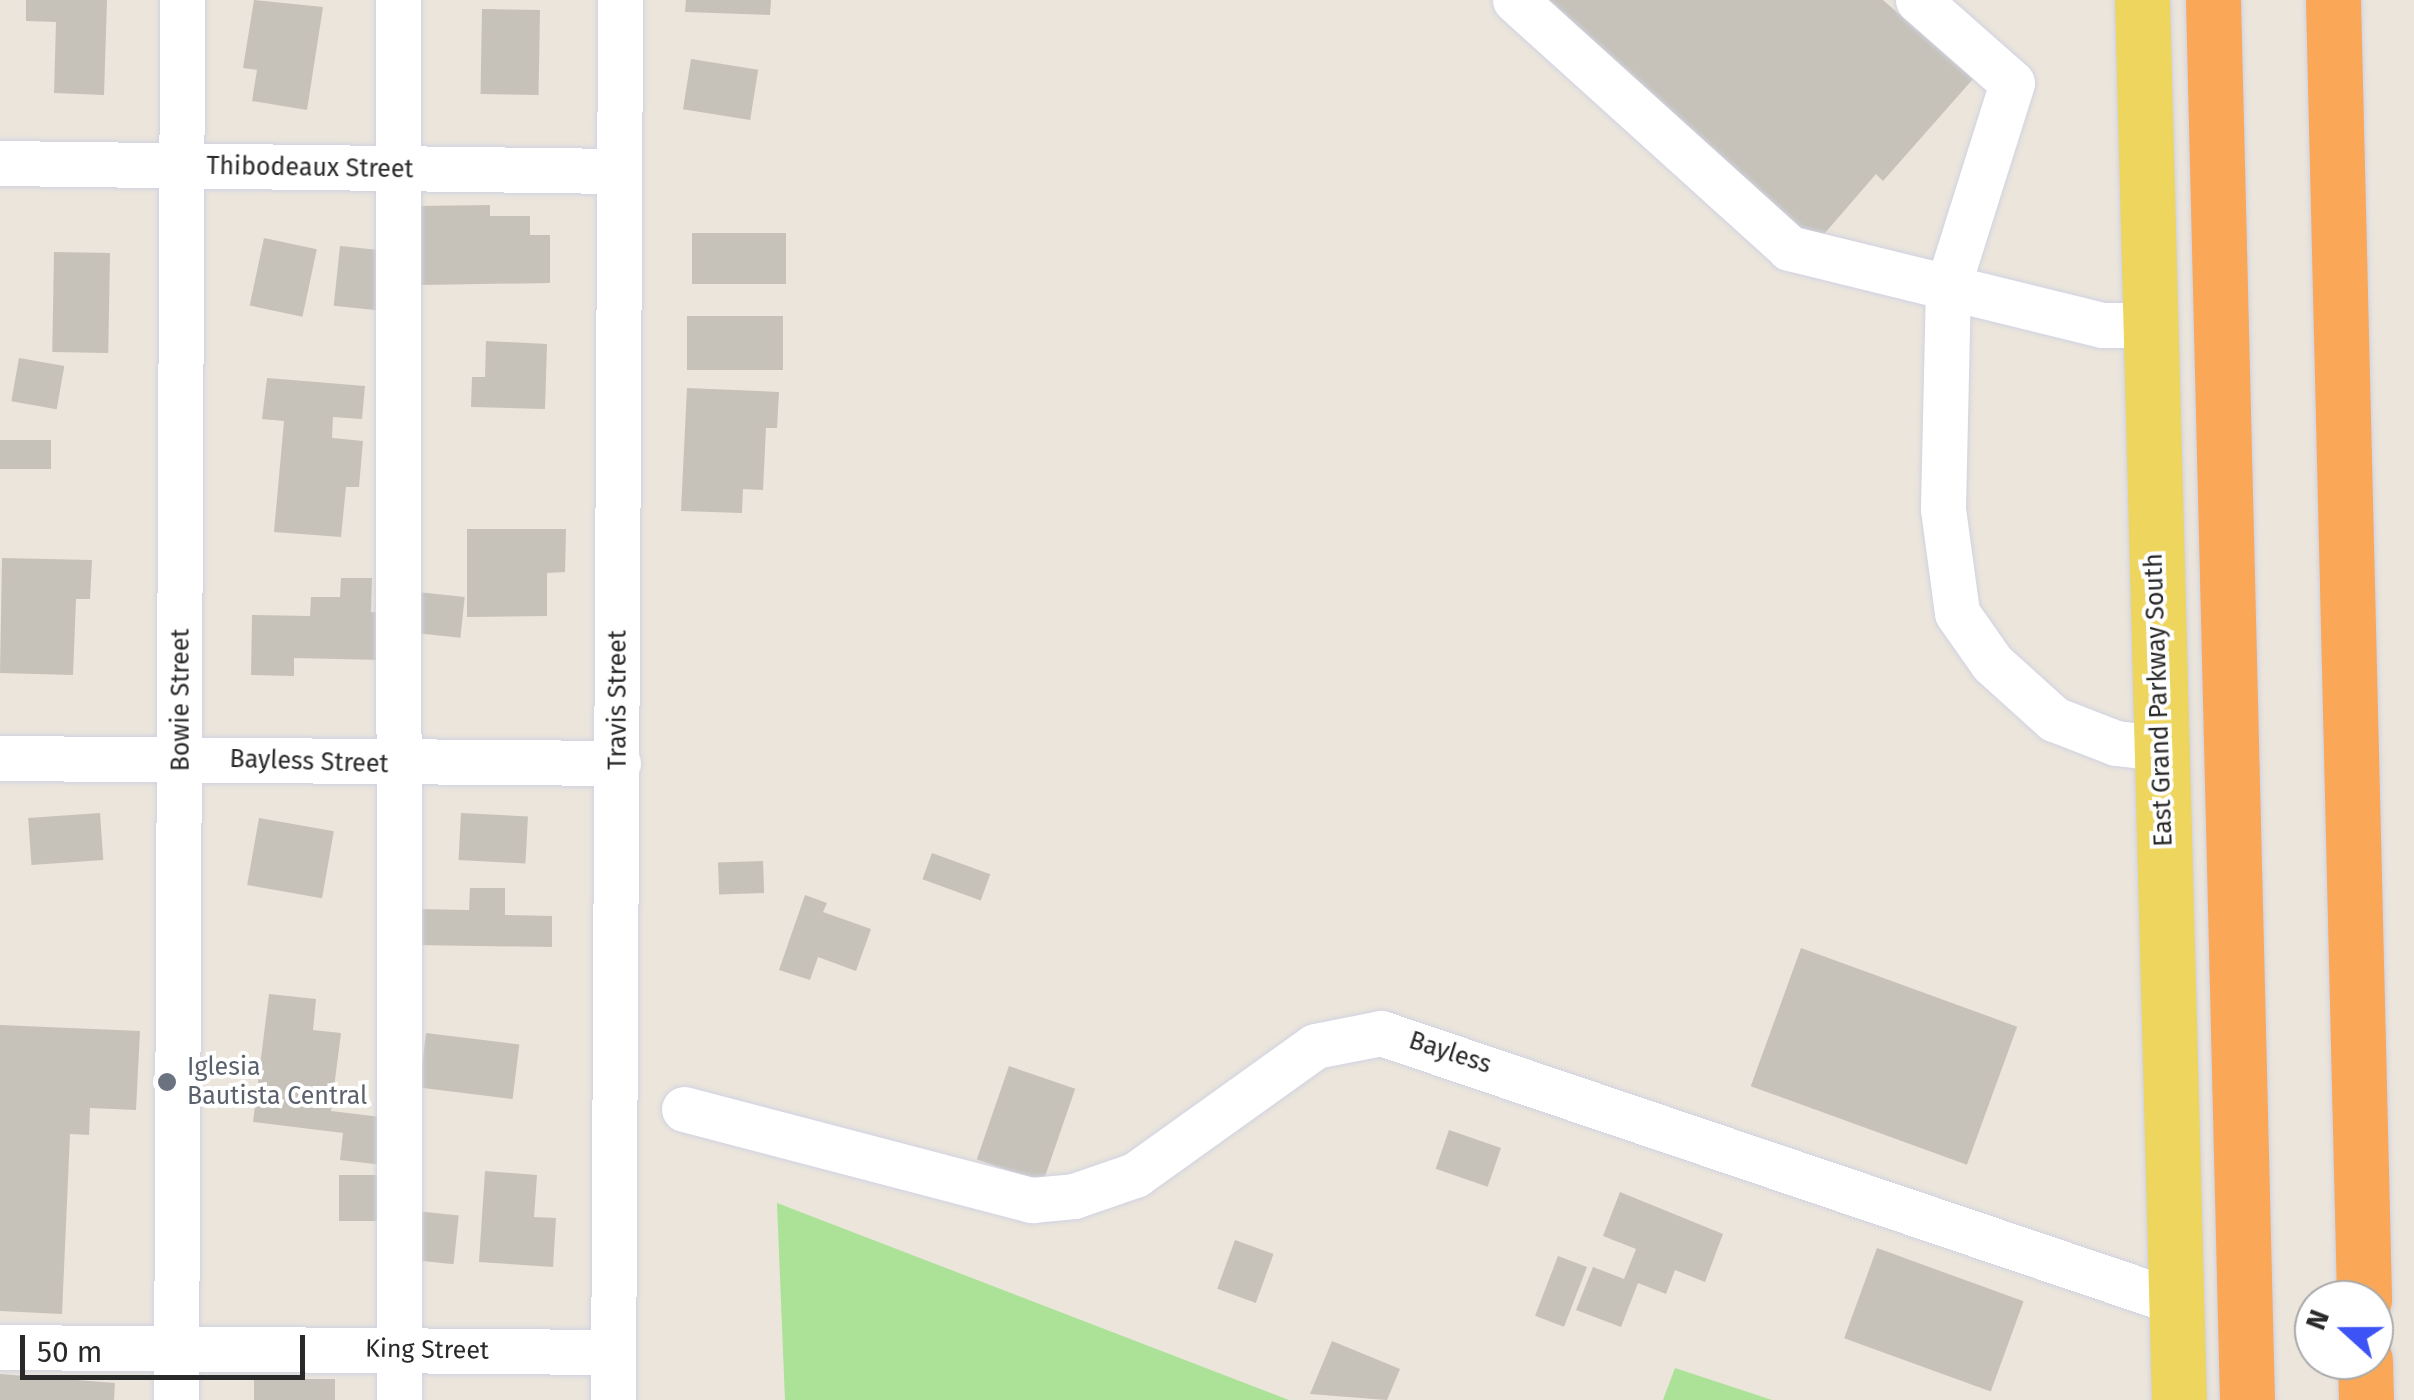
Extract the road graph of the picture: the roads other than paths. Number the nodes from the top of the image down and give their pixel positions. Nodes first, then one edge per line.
1 (182, 0) edge
2 (398, 0) edge
3 (620, 0) edge
4 (1515, 0) edge
5 (1918, 0) edge
6 (2142, 0) edge
7 (2214, 0) edge
8 (2333, 0) edge
9 (0, 164) edge
10 (183, 166) junction
11 (396, 170) junction
12 (619, 171) junction
13 (1948, 286) junction
14 (2149, 325) junction
15 (2138, 746) junction
16 (0, 758) edge
17 (181, 758) junction
18 (398, 764) junction
19 (618, 764) junction
20 (684, 1109) dead end
21 (2364, 1280) edge
22 (2176, 1302) junction
23 (0, 1346) edge
24 (176, 1349) junction
25 (399, 1350) junction
26 (613, 1352) junction
27 (176, 1400) edge
28 (399, 1400) edge
29 (613, 1400) edge
30 (2179, 1400) edge
31 (2247, 1400) edge

1 - 10 street, Bowie Street
2 - 11 street
3 - 12 street, Travis Street
4 - 13 street
5 - 13 street
6 - 14 main road, East Grand Parkway South
7 - 31 highway
8 - 21 highway
9 - 10 street, Thibodeaux Street
10 - 11 street, Thibodeaux Street
10 - 17 street, Bowie Street
11 - 12 street, Thibodeaux Street
11 - 18 street
12 - 19 street, Travis Street
13 - 14 street
13 - 15 street
14 - 15 main road, East Grand Parkway South
15 - 22 main road, East Grand Parkway South
16 - 17 street, Bayless Street
17 - 18 street, Bayless Street
17 - 24 street, Bowie Street
18 - 19 street, Bayless Street
18 - 25 street
19 - 26 street, Travis Street
20 - 22 street, Bayless
22 - 30 main road, East Grand Parkway South
23 - 24 street, King Street
24 - 25 street, King Street
24 - 27 street, Bowie Street
25 - 26 street, King Street
25 - 28 street
26 - 29 street, Travis Street

